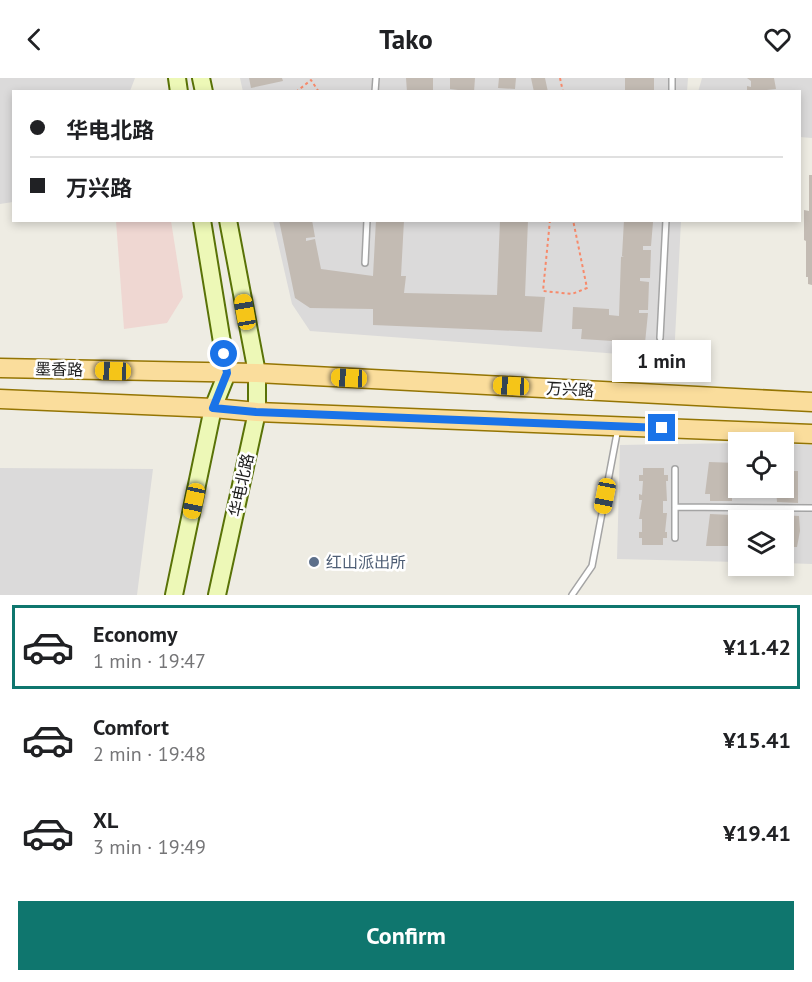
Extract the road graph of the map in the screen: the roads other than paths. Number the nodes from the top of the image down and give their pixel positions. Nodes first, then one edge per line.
1 (202, 222) edge
2 (228, 222) edge
3 (367, 222) edge
4 (666, 222) edge
5 (365, 263) dead end
6 (660, 338) dead end
7 (0, 368) edge
8 (227, 373) junction
9 (257, 373) junction
10 (0, 399) edge
11 (812, 402) edge
12 (213, 408) junction
13 (256, 412) junction
14 (619, 426) junction
15 (812, 434) edge
16 (675, 469) dead end
17 (675, 507) junction
18 (812, 508) edge
19 (675, 537) dead end
20 (174, 595) edge
21 (216, 595) edge
22 (572, 595) edge

1 - 8 main road
2 - 9 main road, 华电北路
3 - 5 lane
4 - 6 lane
7 - 8 main road, 墨香路
8 - 9 main road, 墨香路
8 - 12 main road
9 - 11 main road, 万兴路
9 - 13 main road, 华电北路
10 - 12 main road, 墨香路
12 - 13 main road
12 - 20 main road
13 - 14 main road
13 - 21 main road, 华电北路
14 - 15 main road
14 - 22 lane
16 - 17 lane
17 - 18 lane
17 - 19 lane

